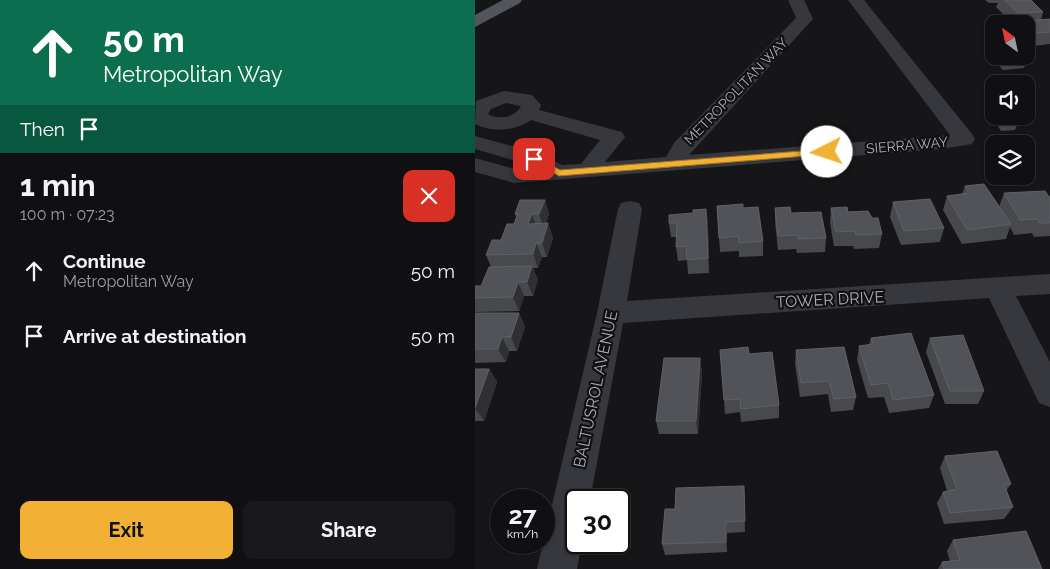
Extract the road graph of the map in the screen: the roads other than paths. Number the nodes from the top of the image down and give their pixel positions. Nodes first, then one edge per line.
1 (514, 0) edge
2 (802, 0) edge
3 (856, 0) edge
4 (475, 22) edge
5 (483, 129) edge
6 (475, 142) edge
7 (674, 163) junction
8 (475, 165) edge
9 (590, 171) junction
10 (559, 173) junction
11 (630, 208) dead end
12 (1050, 284) edge
13 (998, 289) junction
14 (611, 313) junction
15 (1050, 393) edge
16 (557, 569) edge

1 - 4 main road
2 - 7 street, METROPOLITAN WAY
3 - 7 street, SIERRA WAY
5 - 9 street
6 - 10 street
7 - 9 street, METROPOLITAN WAY
8 - 10 street, METROPOLITAN WAY
9 - 10 street, METROPOLITAN WAY
11 - 14 street, BALTUSROL AVENUE
12 - 13 street, TOWER DRIVE
13 - 14 street, TOWER DRIVE
13 - 15 street
14 - 16 street, BALTUSROL AVENUE

